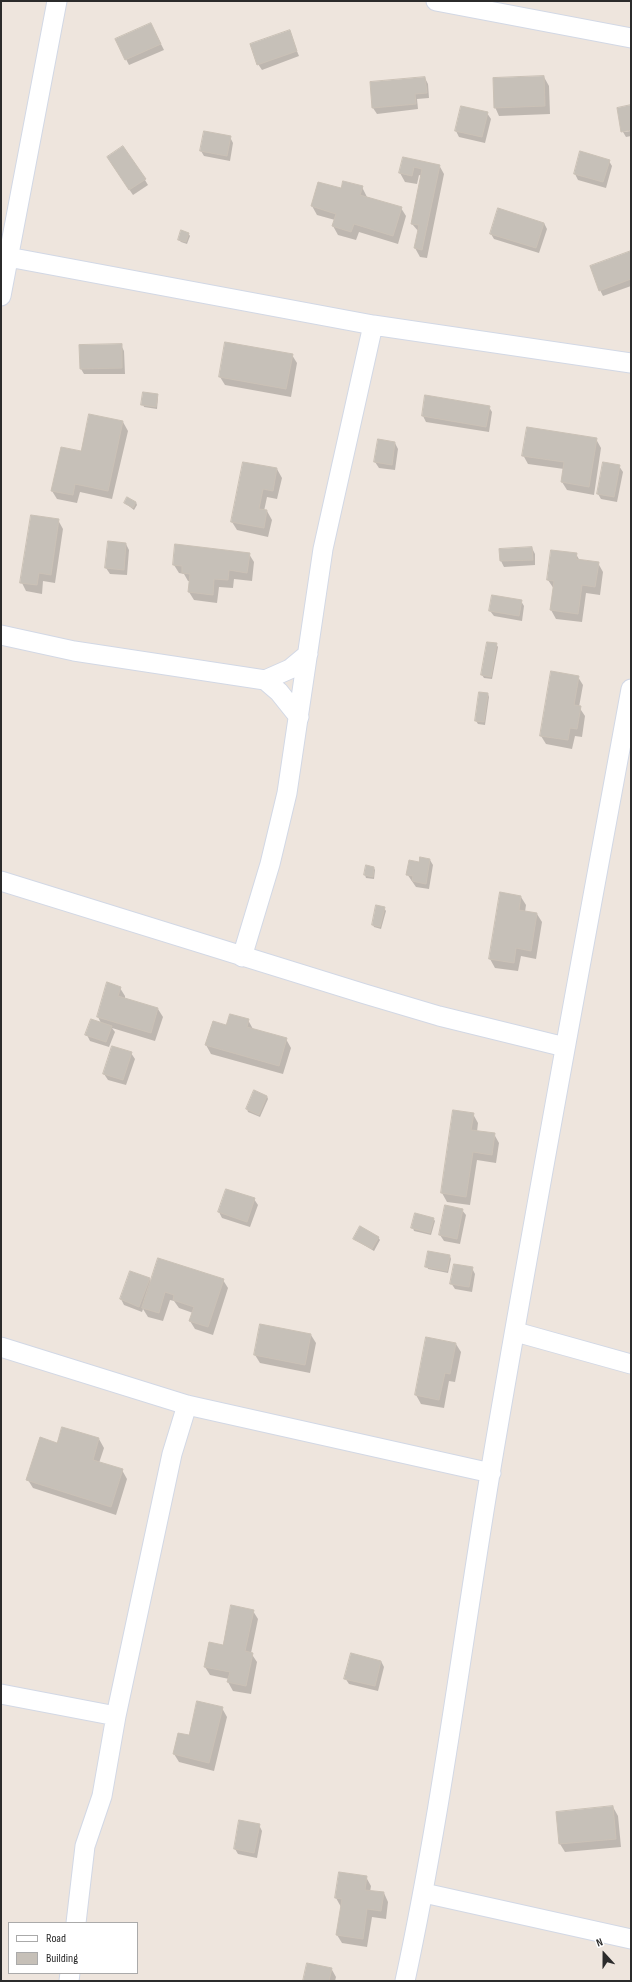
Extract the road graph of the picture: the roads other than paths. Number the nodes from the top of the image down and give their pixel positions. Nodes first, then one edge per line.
1 (57, 1) edge
2 (436, 1) edge
3 (631, 38) edge
4 (8, 257) junction
5 (1, 296) edge
6 (373, 325) junction
7 (631, 363) edge
8 (1, 635) edge
9 (308, 654) junction
10 (265, 680) junction
11 (631, 689) edge
12 (299, 717) junction
13 (1, 881) edge
14 (242, 957) junction
15 (565, 1047) junction
16 (516, 1332) junction
17 (1, 1347) edge
18 (631, 1364) edge
19 (187, 1405) junction
20 (491, 1473) junction
21 (1, 1694) edge
22 (116, 1716) junction
23 (424, 1893) junction
24 (76, 1922) edge
25 (631, 1939) edge
26 (405, 1981) edge

1 - 4 street
2 - 3 street
4 - 5 street
4 - 6 street
6 - 7 street
6 - 9 street
8 - 10 street
9 - 10 street
9 - 12 street
10 - 12 street
11 - 15 street
12 - 14 street
13 - 14 street
14 - 15 street
15 - 16 street
16 - 18 street
16 - 20 street
17 - 19 street
19 - 20 street
19 - 22 street
20 - 23 street
21 - 22 street
22 - 24 street
23 - 25 street
23 - 26 street

